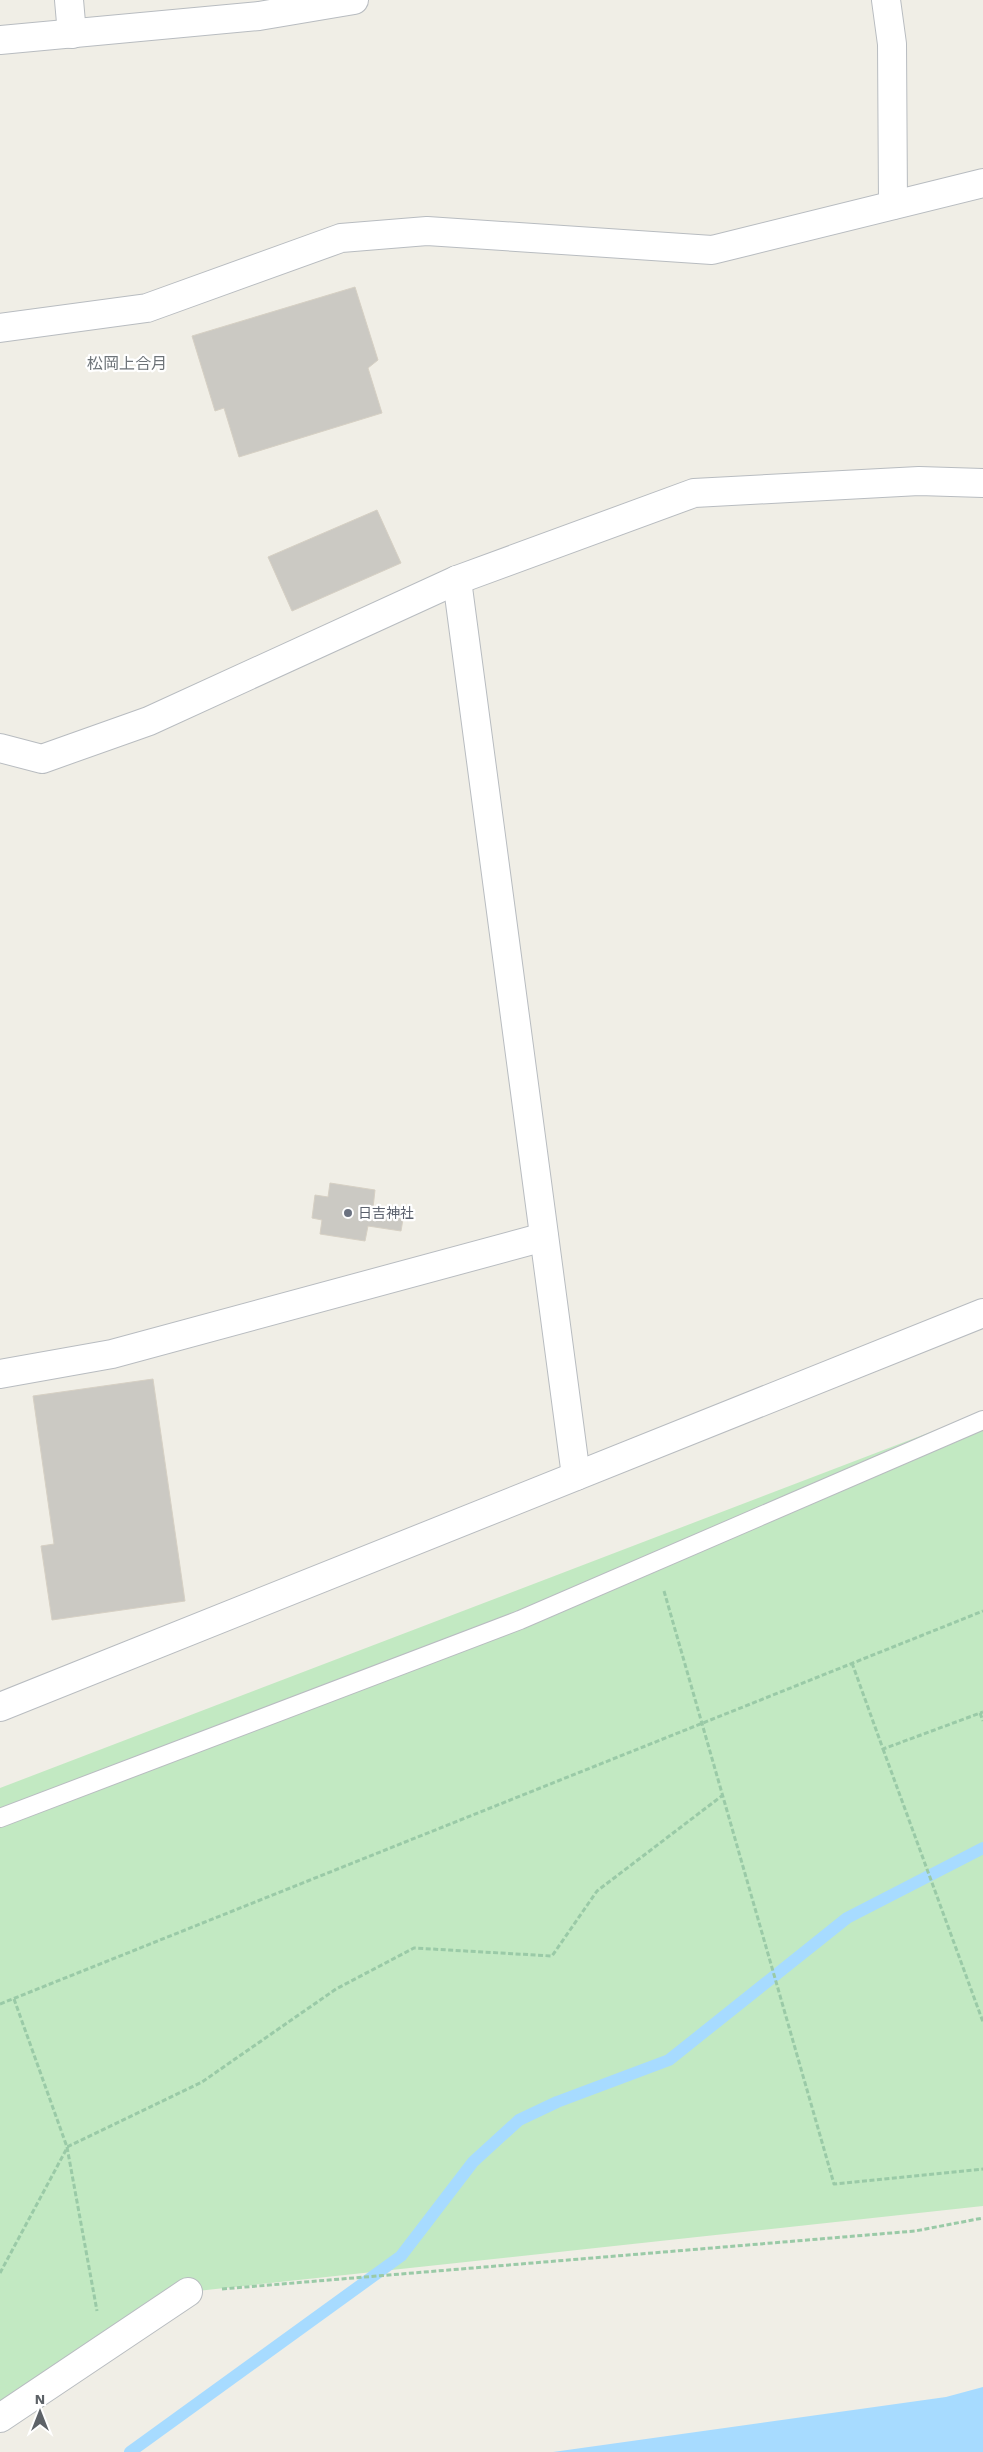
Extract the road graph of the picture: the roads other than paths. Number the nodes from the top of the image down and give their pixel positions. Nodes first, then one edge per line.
1 (69, 0) edge
2 (354, 0) edge
3 (886, 0) edge
4 (72, 34) junction
5 (0, 40) edge
6 (983, 184) edge
7 (893, 205) junction
8 (0, 328) edge
9 (983, 483) edge
10 (457, 580) junction
11 (0, 748) edge
12 (544, 1237) junction
13 (983, 1313) edge
14 (0, 1374) edge
15 (983, 1420) edge
16 (576, 1476) junction
17 (0, 1707) edge
18 (0, 1818) edge
19 (188, 2292) road end
20 (0, 2418) edge

1 - 4 street
2 - 4 street
3 - 7 street
4 - 5 street
6 - 7 street
7 - 8 street
9 - 10 street
10 - 11 street
10 - 12 street
12 - 14 street
12 - 16 street
13 - 16 street
15 - 18 lane
16 - 17 street
19 - 20 street

